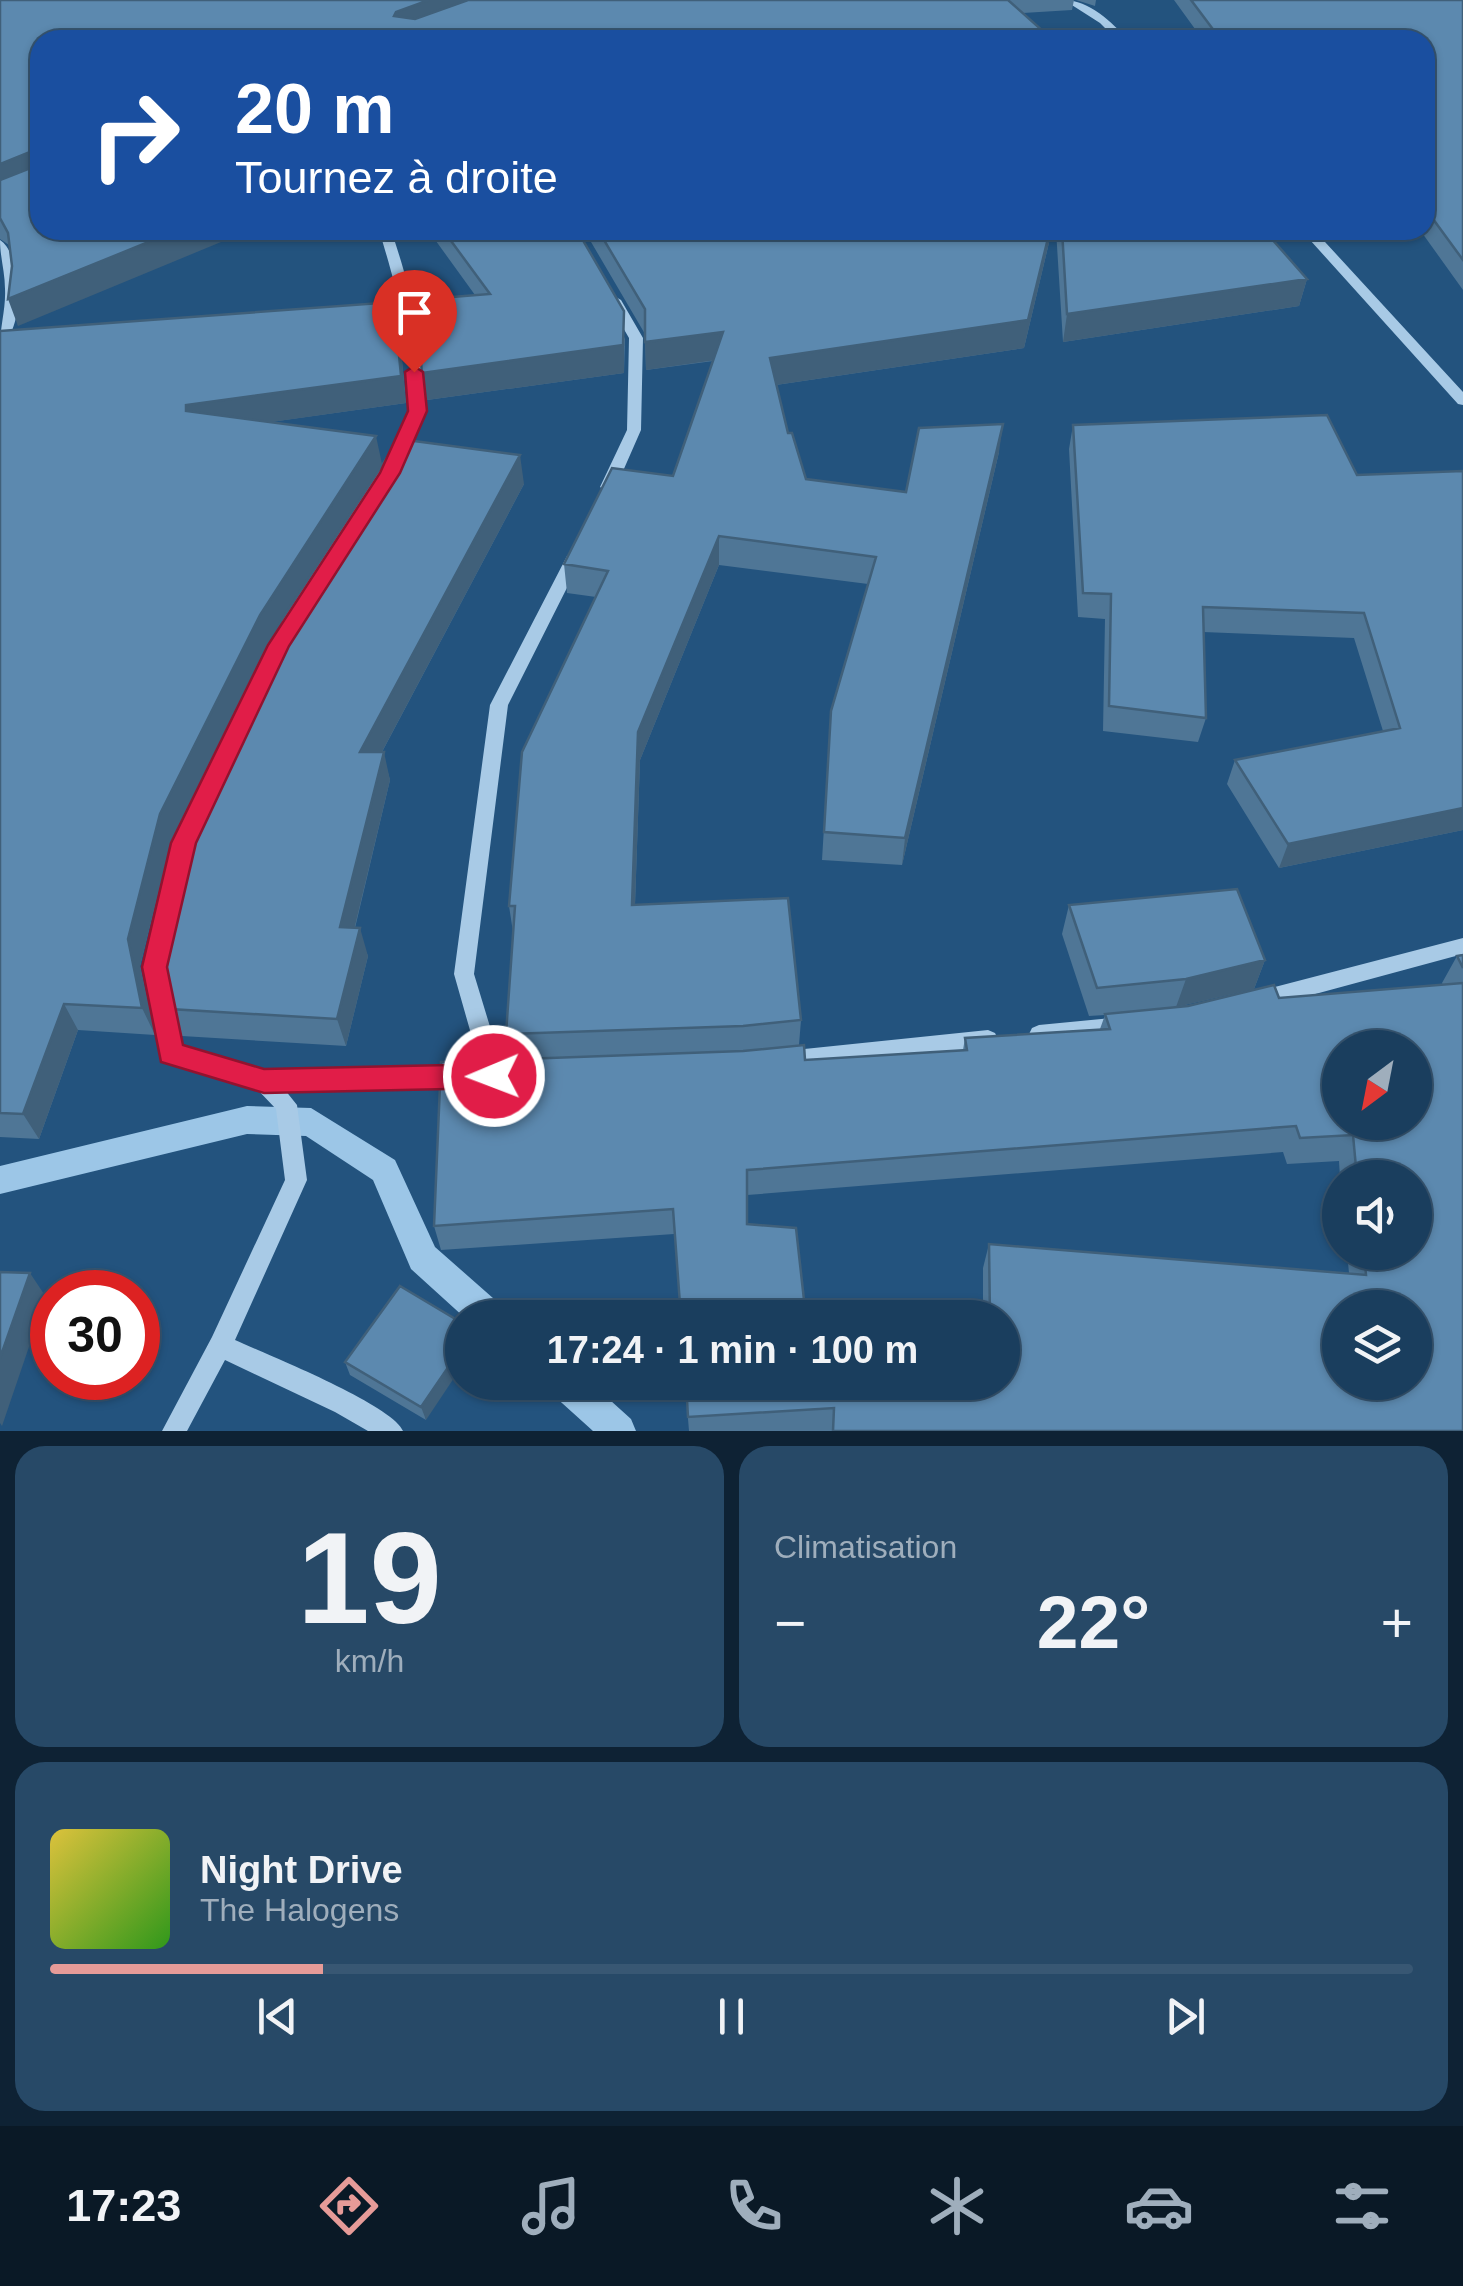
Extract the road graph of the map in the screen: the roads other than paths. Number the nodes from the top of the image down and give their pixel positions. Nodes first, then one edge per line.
1 (1069, 0) edge
2 (1113, 30) edge
3 (389, 240) edge
4 (1317, 240) edge
5 (0, 244) edge
6 (601, 276) edge
7 (0, 342) edge
8 (1463, 401) edge
9 (390, 473) edge
10 (602, 498) edge
11 (586, 532) edge
12 (167, 914) edge
13 (1463, 946) edge
14 (1236, 1006) edge
15 (1138, 1024) edge
16 (763, 1062) edge
17 (264, 1081) junction
18 (220, 1345) junction
19 (174, 1431) edge
20 (391, 1431) edge

1 - 2 street
3 - 9 street
4 - 8 street
5 - 7 street
6 - 10 street
11 - 17 street
12 - 17 street
13 - 14 street
15 - 16 street
17 - 18 street
18 - 19 street
18 - 20 street

